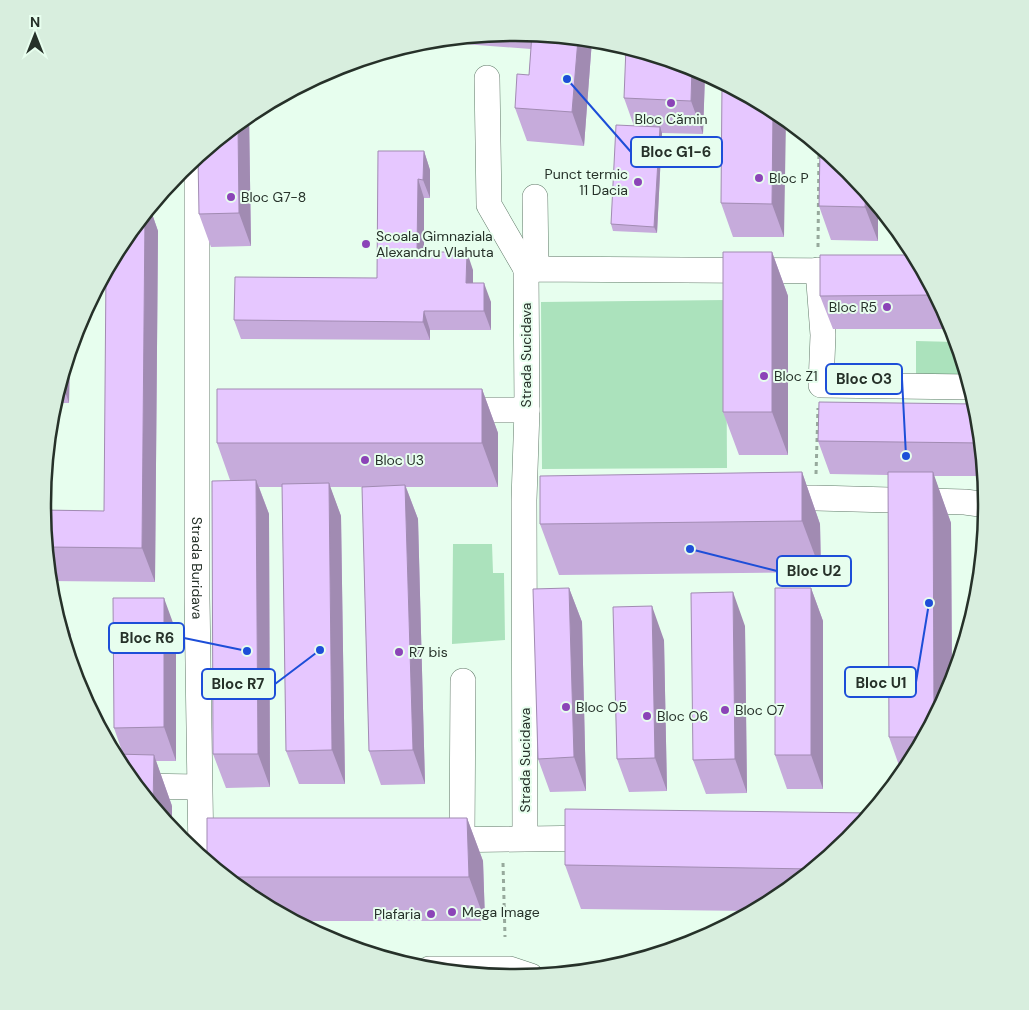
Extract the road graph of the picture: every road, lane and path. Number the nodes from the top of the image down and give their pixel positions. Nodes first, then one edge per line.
1 (487, 78) dead end
2 (819, 155) edge
3 (197, 167) edge
4 (535, 197) dead end
5 (531, 269) junction
6 (818, 270) junction
7 (876, 271) edge
8 (821, 385) junction
9 (962, 387) edge
10 (439, 410) edge
11 (527, 410) junction
12 (758, 498) edge
13 (816, 498) junction
14 (978, 504) edge
15 (463, 681) dead end
16 (146, 786) edge
17 (199, 787) junction
18 (623, 838) edge
19 (514, 839) junction
20 (462, 840) junction
21 (414, 841) edge
22 (207, 848) edge
23 (505, 937) dead end

1 - 5 street
2 - 6 path
3 - 17 street, Strada Buridava
4 - 5 street, Strada Sucidava
5 - 6 street
5 - 11 street, Strada Sucidava
6 - 7 street
6 - 8 street
8 - 9 street
8 - 13 path
10 - 11 street
11 - 19 street, Strada Sucidava
12 - 13 street
13 - 14 street
15 - 20 street
16 - 17 street
17 - 22 street, Strada Buridava
18 - 19 street
19 - 20 street
19 - 23 path
20 - 21 street

